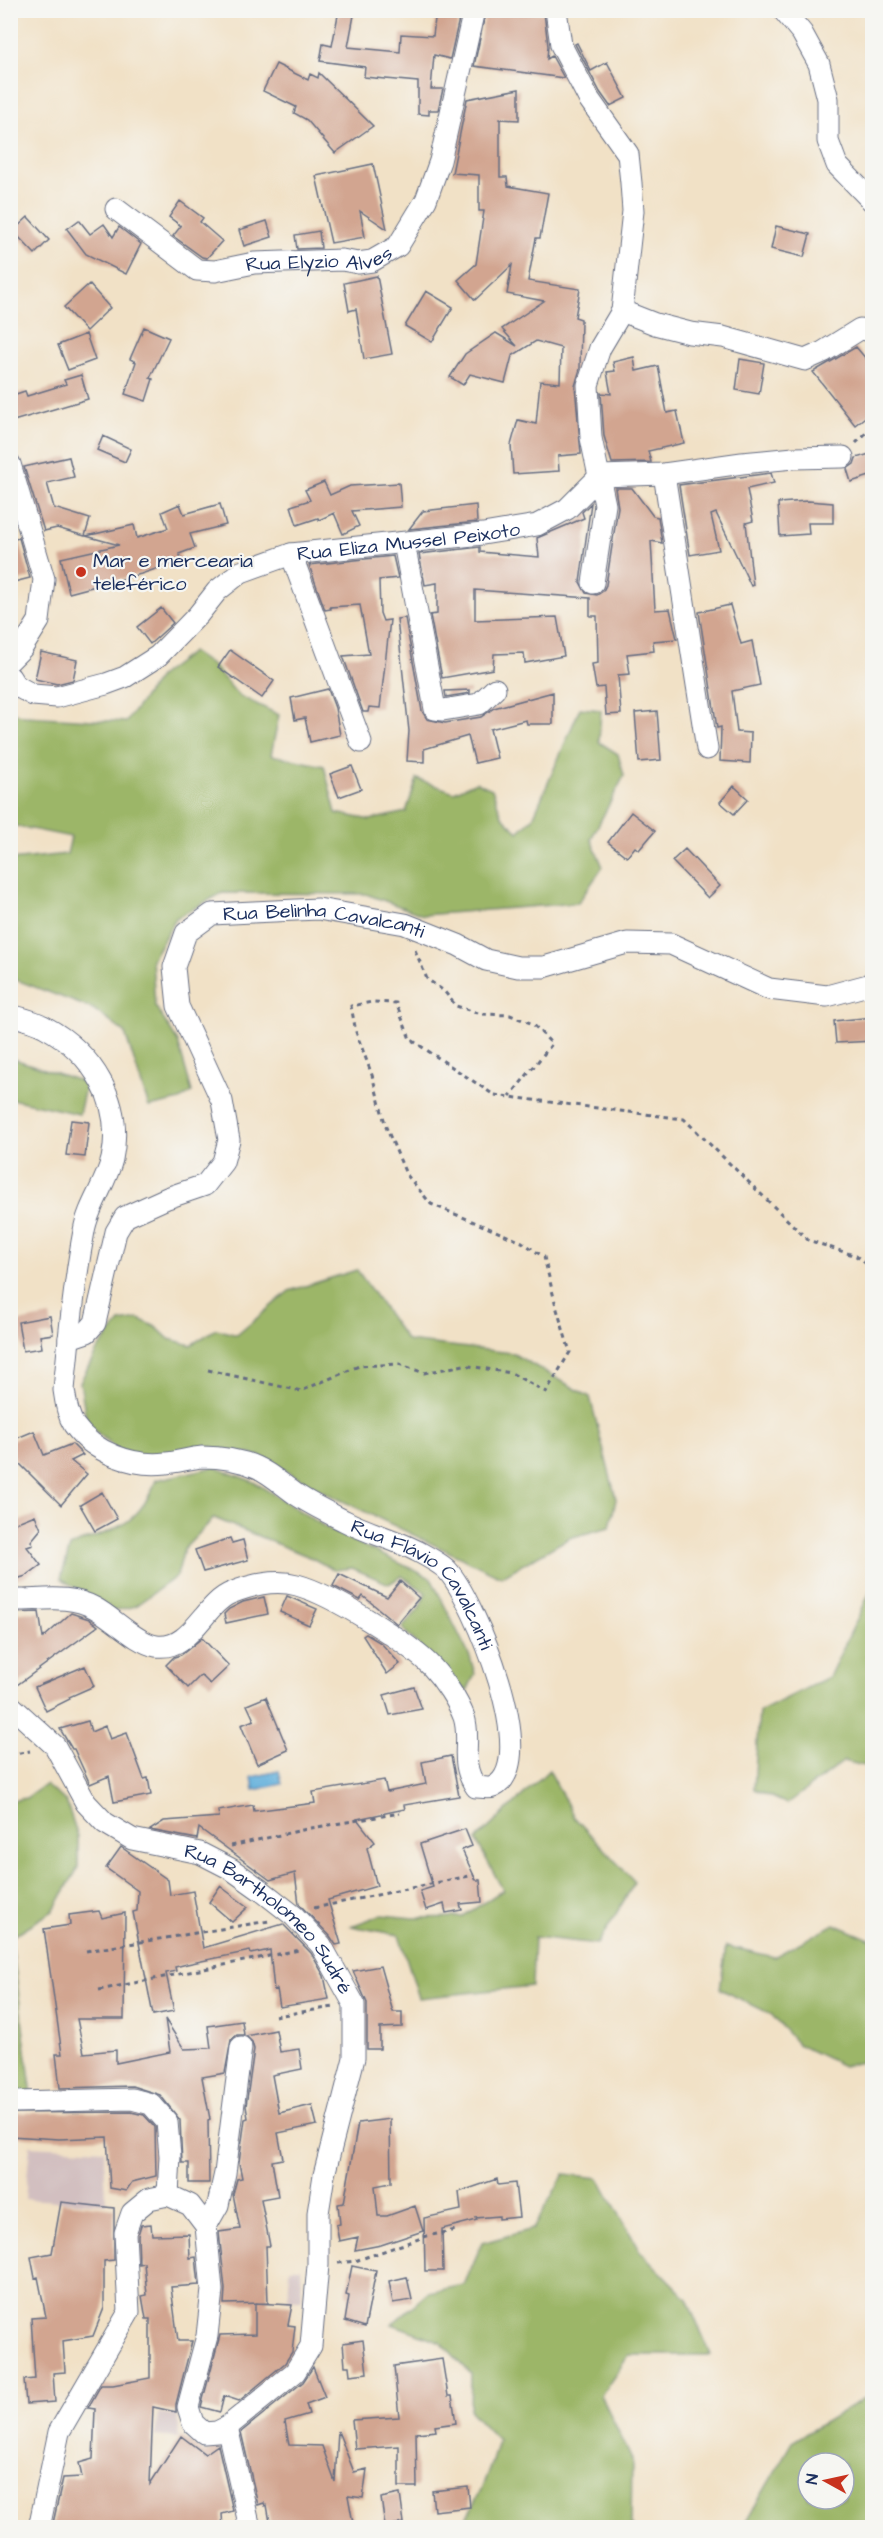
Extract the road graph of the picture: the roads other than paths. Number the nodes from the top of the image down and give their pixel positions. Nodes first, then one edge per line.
1 (474, 10) edge
2 (556, 10) edge
3 (783, 10) edge
4 (873, 201) edge
5 (116, 209) dead end
6 (622, 311) junction
7 (873, 331) edge
8 (843, 458) dead end
9 (10, 464) edge
10 (664, 474) junction
11 (600, 476) junction
12 (404, 543) junction
13 (291, 554) junction
14 (592, 583) dead end
15 (10, 660) edge
16 (10, 677) edge
17 (495, 689) dead end
18 (361, 742) dead end
19 (706, 748) dead end
20 (873, 982) edge
21 (10, 1014) edge
22 (69, 1338) junction
23 (10, 1600) edge
24 (10, 1705) edge
25 (241, 2047) dead end
26 (16, 2102) dead end
27 (168, 2195) junction
28 (206, 2226) junction
29 (227, 2427) junction
30 (39, 2528) edge
31 (250, 2528) edge

1 - 5 street, Rua Elyzio Alves
2 - 6 street
3 - 4 street
6 - 7 street
6 - 11 street
8 - 10 street
9 - 15 street
10 - 11 street
10 - 19 street
11 - 12 street, Rua Eliza Mussel Peixoto
11 - 14 street
12 - 13 street, Rua Eliza Mussel Peixoto
12 - 17 street
13 - 16 street, Rua Eliza Mussel Peixoto
13 - 18 street
20 - 22 street, Rua Belinha Cavalcanti
21 - 22 street, Rua Flávio Cavalcanti
22 - 23 street, Rua Flávio Cavalcanti
24 - 29 street, Rua Bartholomeo Sudré
25 - 28 street
26 - 27 street
27 - 28 street
27 - 30 street
28 - 29 street
29 - 31 street

